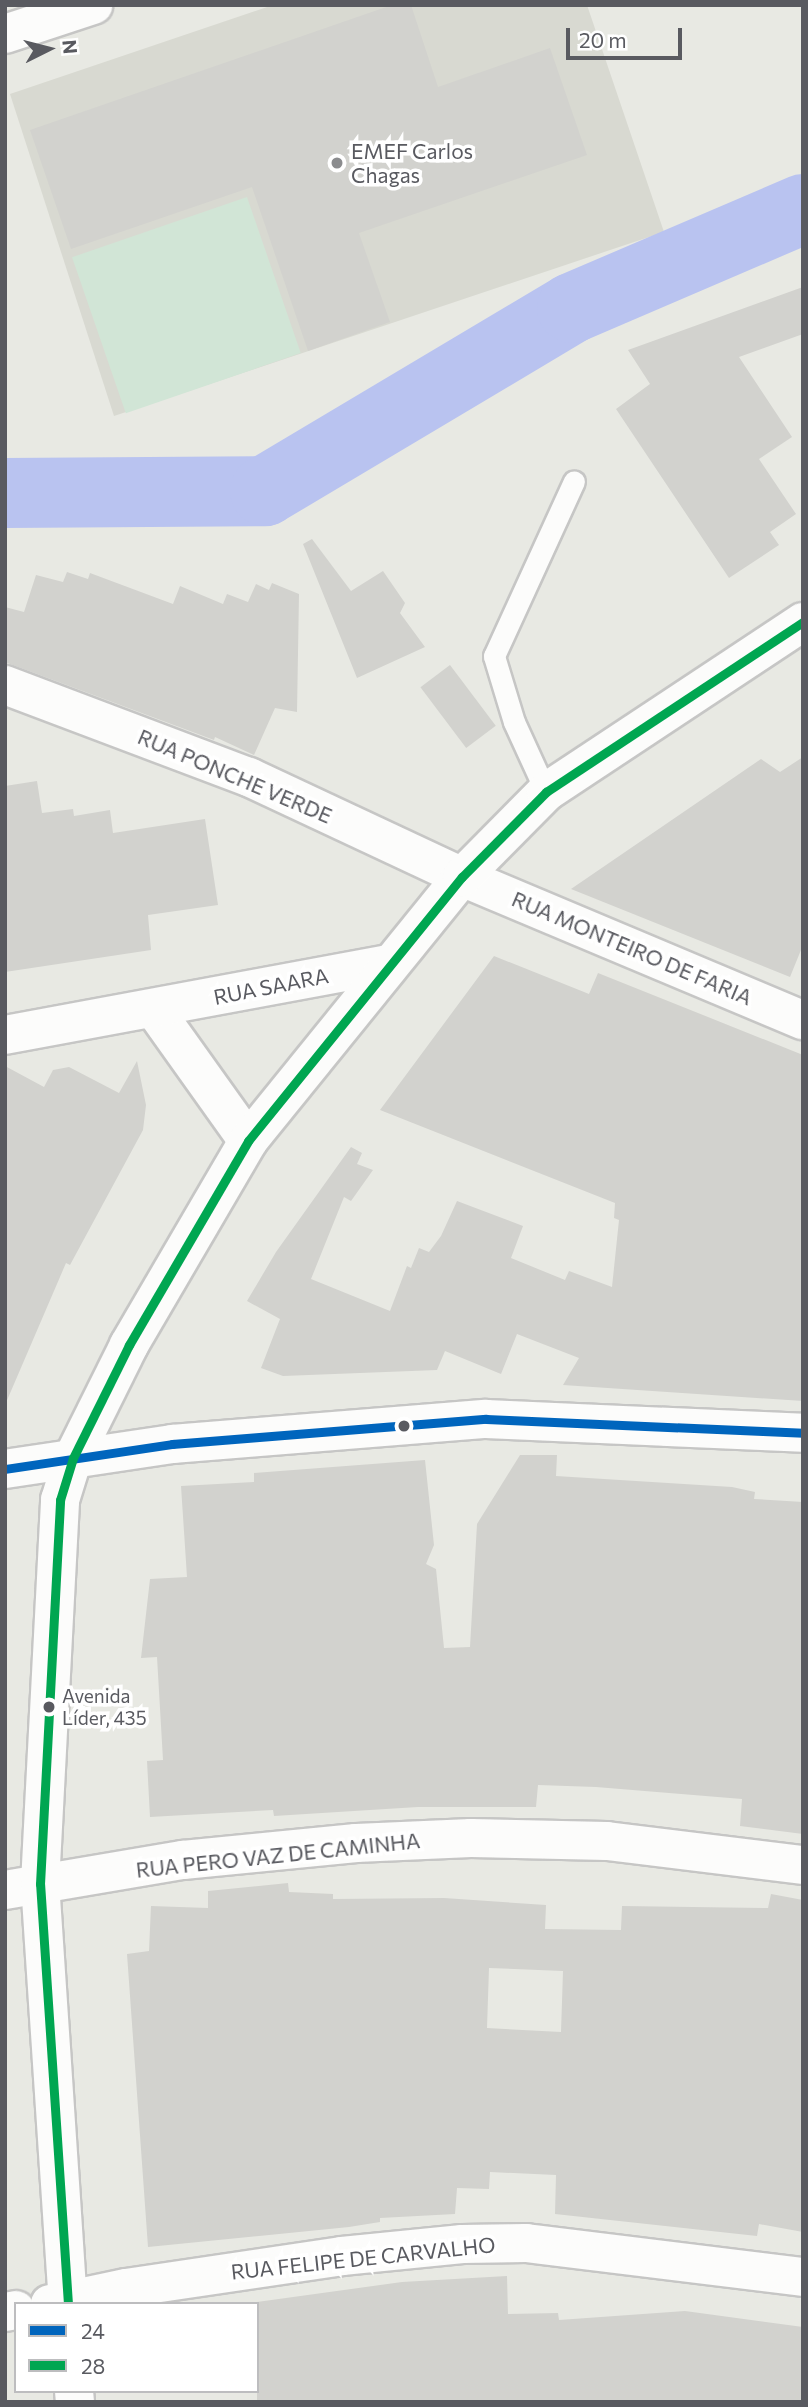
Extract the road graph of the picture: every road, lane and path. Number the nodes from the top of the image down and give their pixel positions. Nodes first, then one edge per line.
1 (93, 5) edge
2 (5, 34) edge
3 (574, 481) dead end
4 (803, 622) edge
5 (5, 685) edge
6 (546, 792) junction
7 (462, 877) junction
8 (387, 964) junction
9 (154, 1009) junction
10 (803, 1020) edge
11 (5, 1035) edge
12 (248, 1141) junction
13 (803, 1433) edge
14 (73, 1458) junction
15 (5, 1469) edge
16 (803, 1866) edge
17 (22, 1887) edge
18 (803, 2277) edge
19 (62, 2302) edge
20 (68, 2302) edge

1 - 2 street
3 - 6 lane
4 - 6 street
5 - 7 street, RUA PONCHE VERDE
6 - 7 street
7 - 8 street
7 - 10 street, RUA MONTEIRO DE FARIA
8 - 9 street, RUA SAARA
8 - 12 street
9 - 11 street, RUA SAARA
9 - 12 street
12 - 14 street
13 - 14 street
14 - 15 street
14 - 17 street
16 - 17 street, RUA PERO VAZ DE CAMINHA
17 - 19 street
18 - 20 street, RUA FELIPE DE CARVALHO

